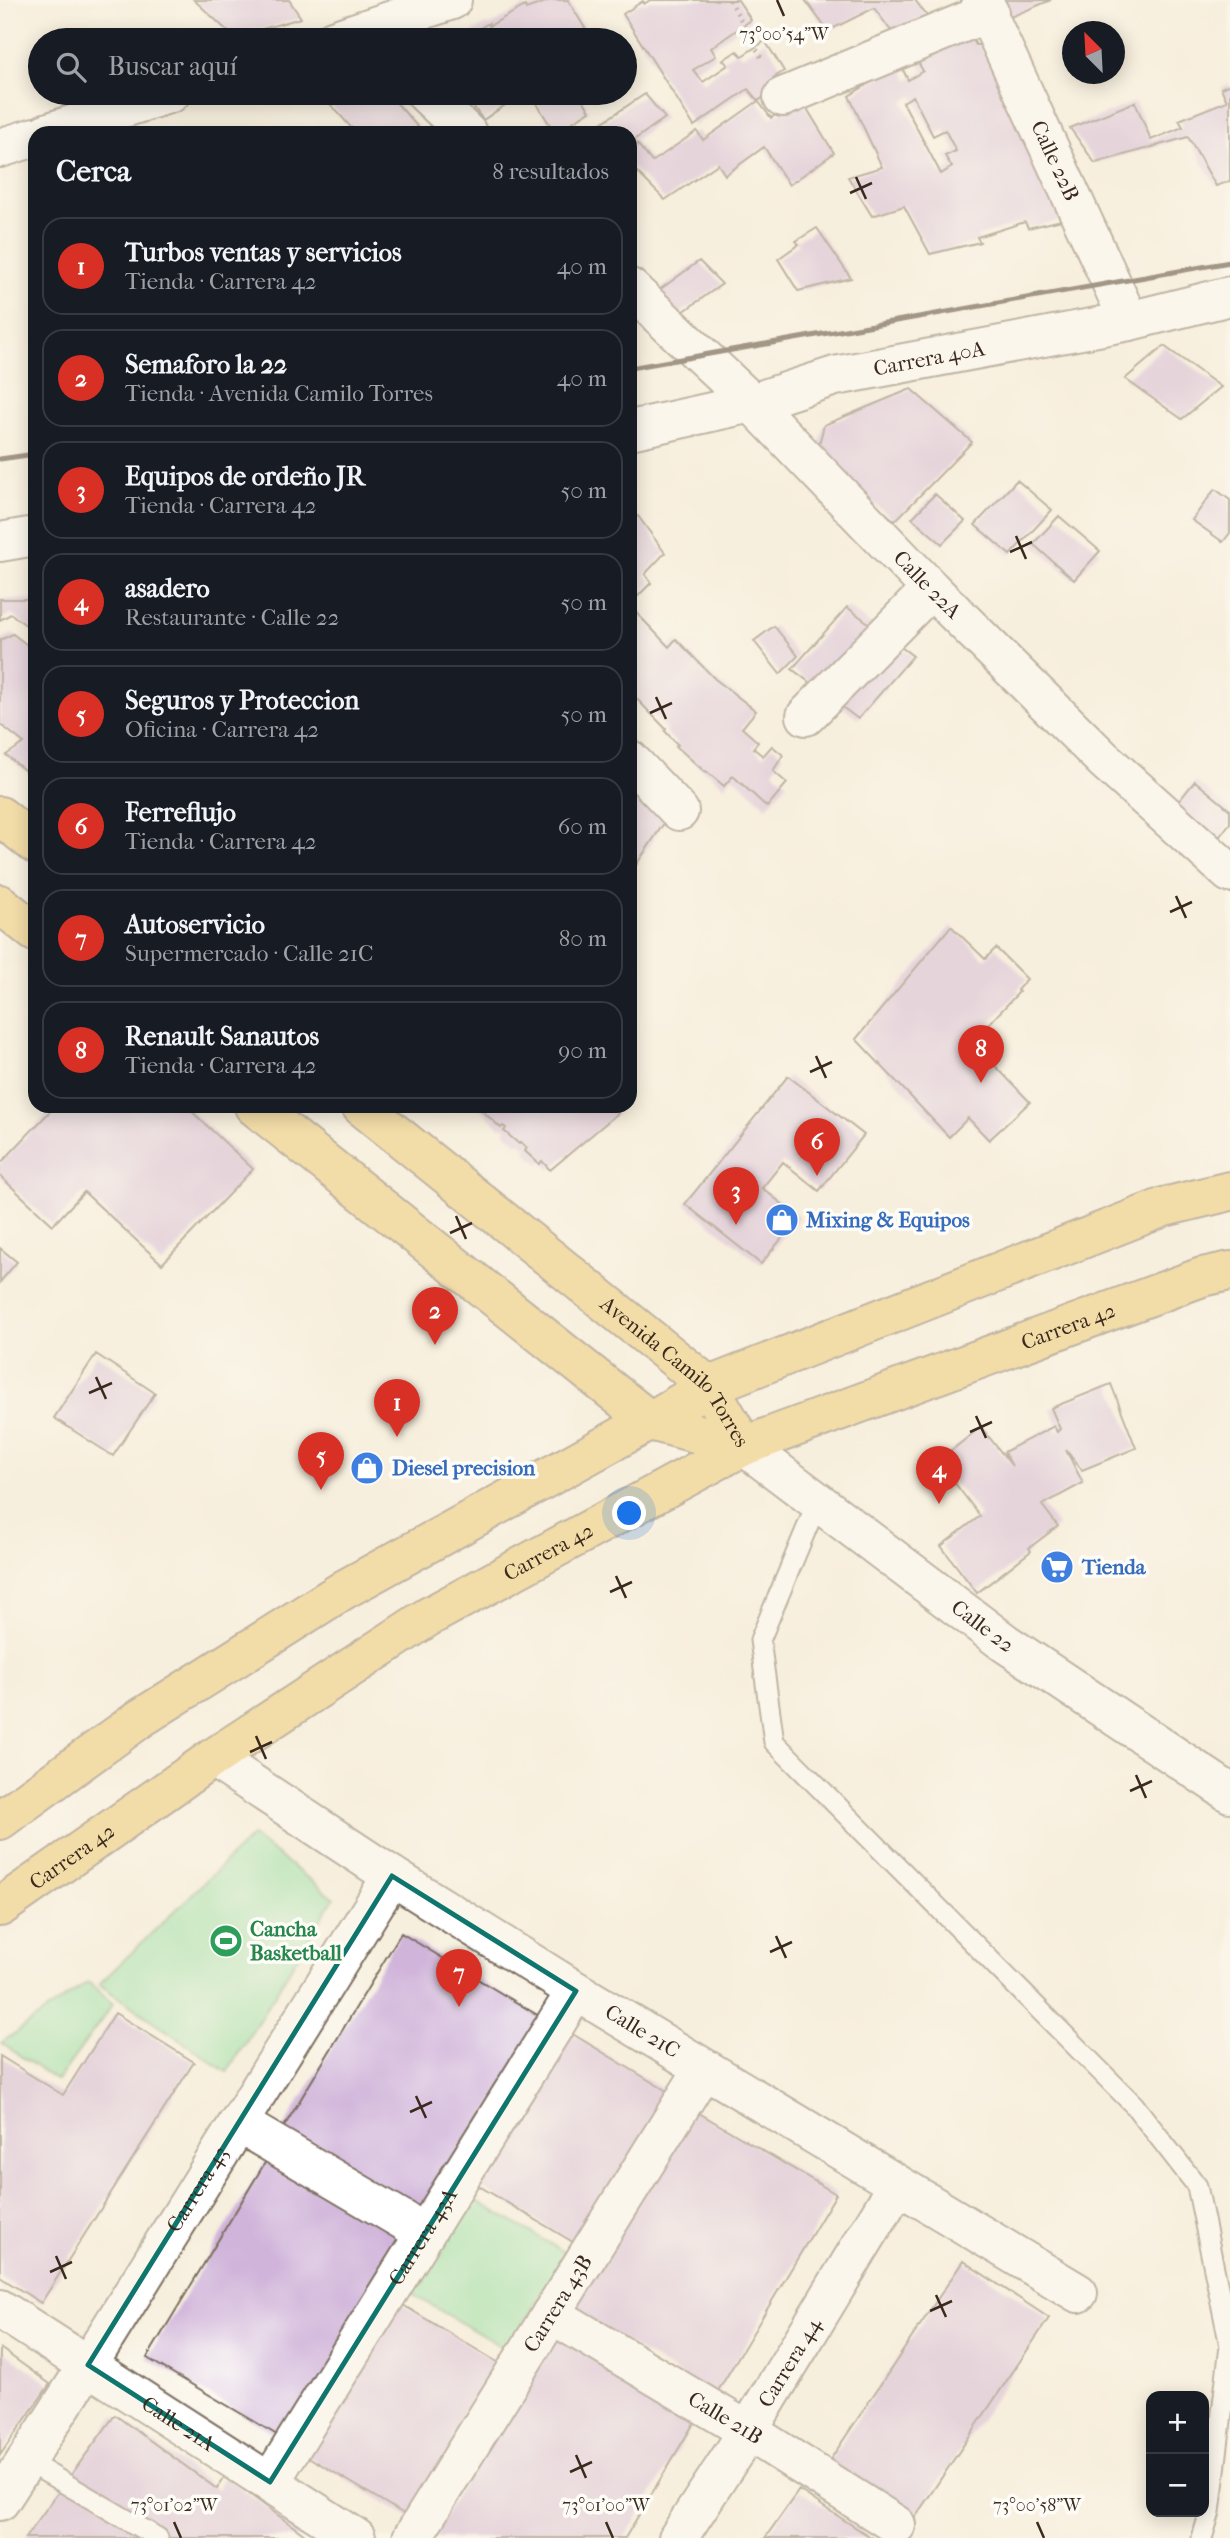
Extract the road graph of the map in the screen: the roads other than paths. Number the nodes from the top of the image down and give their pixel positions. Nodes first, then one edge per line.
1 (452, 0) edge
2 (985, 6) edge
3 (379, 28) edge
4 (783, 97) road end
5 (134, 105) edge
6 (438, 105) edge
7 (68, 126) edge
8 (460, 126) edge
9 (28, 138) edge
10 (0, 148) edge
11 (1230, 296) edge
12 (637, 301) edge
13 (1129, 321) junction
14 (752, 403) junction
15 (637, 428) edge
16 (28, 537) edge
17 (0, 541) edge
18 (931, 589) junction
19 (806, 716) dead end
20 (637, 767) edge
21 (679, 811) dead end
22 (0, 816) edge
23 (28, 838) edge
24 (1230, 873) edge
25 (0, 904) edge
26 (28, 926) edge
27 (263, 1113) edge
28 (369, 1113) edge
29 (1230, 1191) edge
30 (1230, 1271) edge
31 (709, 1386) junction
32 (650, 1421) junction
33 (744, 1446) junction
34 (818, 1501) junction
35 (213, 1758) junction
36 (1230, 1793) edge
37 (0, 1820) edge
38 (392, 1876) junction
39 (0, 1908) edge
40 (576, 1992) junction
41 (703, 2070) junction
42 (238, 2123) junction
43 (897, 2186) junction
44 (425, 2233) junction
45 (1078, 2294) dead end
46 (0, 2309) edge
47 (551, 2314) junction
48 (88, 2365) junction
49 (748, 2431) junction
50 (25, 2460) junction
51 (270, 2482) junction
52 (0, 2501) edge
53 (896, 2525) dead end
54 (158, 2538) edge
55 (356, 2538) edge
56 (412, 2538) edge
57 (678, 2538) edge
58 (1202, 2538) edge

1 - 3 street
2 - 4 street
2 - 13 street, Calle 22B
5 - 7 street
6 - 8 street
9 - 10 street
11 - 13 street, Carrera 40A
12 - 14 street, Calle 22A
13 - 14 street, Carrera 40A
14 - 15 street, Carrera 40A
14 - 18 street, Calle 22A
16 - 17 street
18 - 19 street
18 - 24 street, Calle 22A
20 - 21 street
22 - 23 main road
25 - 26 main road
27 - 32 main road, Avenida Camilo Torres
28 - 31 main road, Avenida Camilo Torres
29 - 31 main road
30 - 33 main road, Carrera 42
31 - 32 main road
31 - 33 main road, Avenida Camilo Torres
32 - 33 main road, Avenida Camilo Torres
32 - 37 main road
33 - 34 street, Calle 22
33 - 35 main road, Carrera 42
34 - 36 street, Calle 22
34 - 58 lane
35 - 38 street, Calle 21C
35 - 39 main road, Carrera 42
38 - 40 street, Calle 21C
38 - 42 street, Carrera 43
40 - 41 street, Calle 21C
40 - 44 street, Carrera 43A
41 - 43 street, Calle 21C
41 - 47 street, Carrera 43B
42 - 44 street
42 - 48 street, Carrera 43
43 - 45 street, Calle 21C
43 - 49 street, Carrera 44
44 - 51 street, Carrera 43A
46 - 48 street, Calle 21A
47 - 49 street, Calle 21B
47 - 56 street, Carrera 43B
48 - 50 street, Carrera 43
48 - 51 street, Calle 21A
49 - 53 street, Calle 21B
49 - 57 street, Carrera 44
50 - 52 street, Carrera 43
50 - 54 lane
51 - 55 street, Calle 21A

